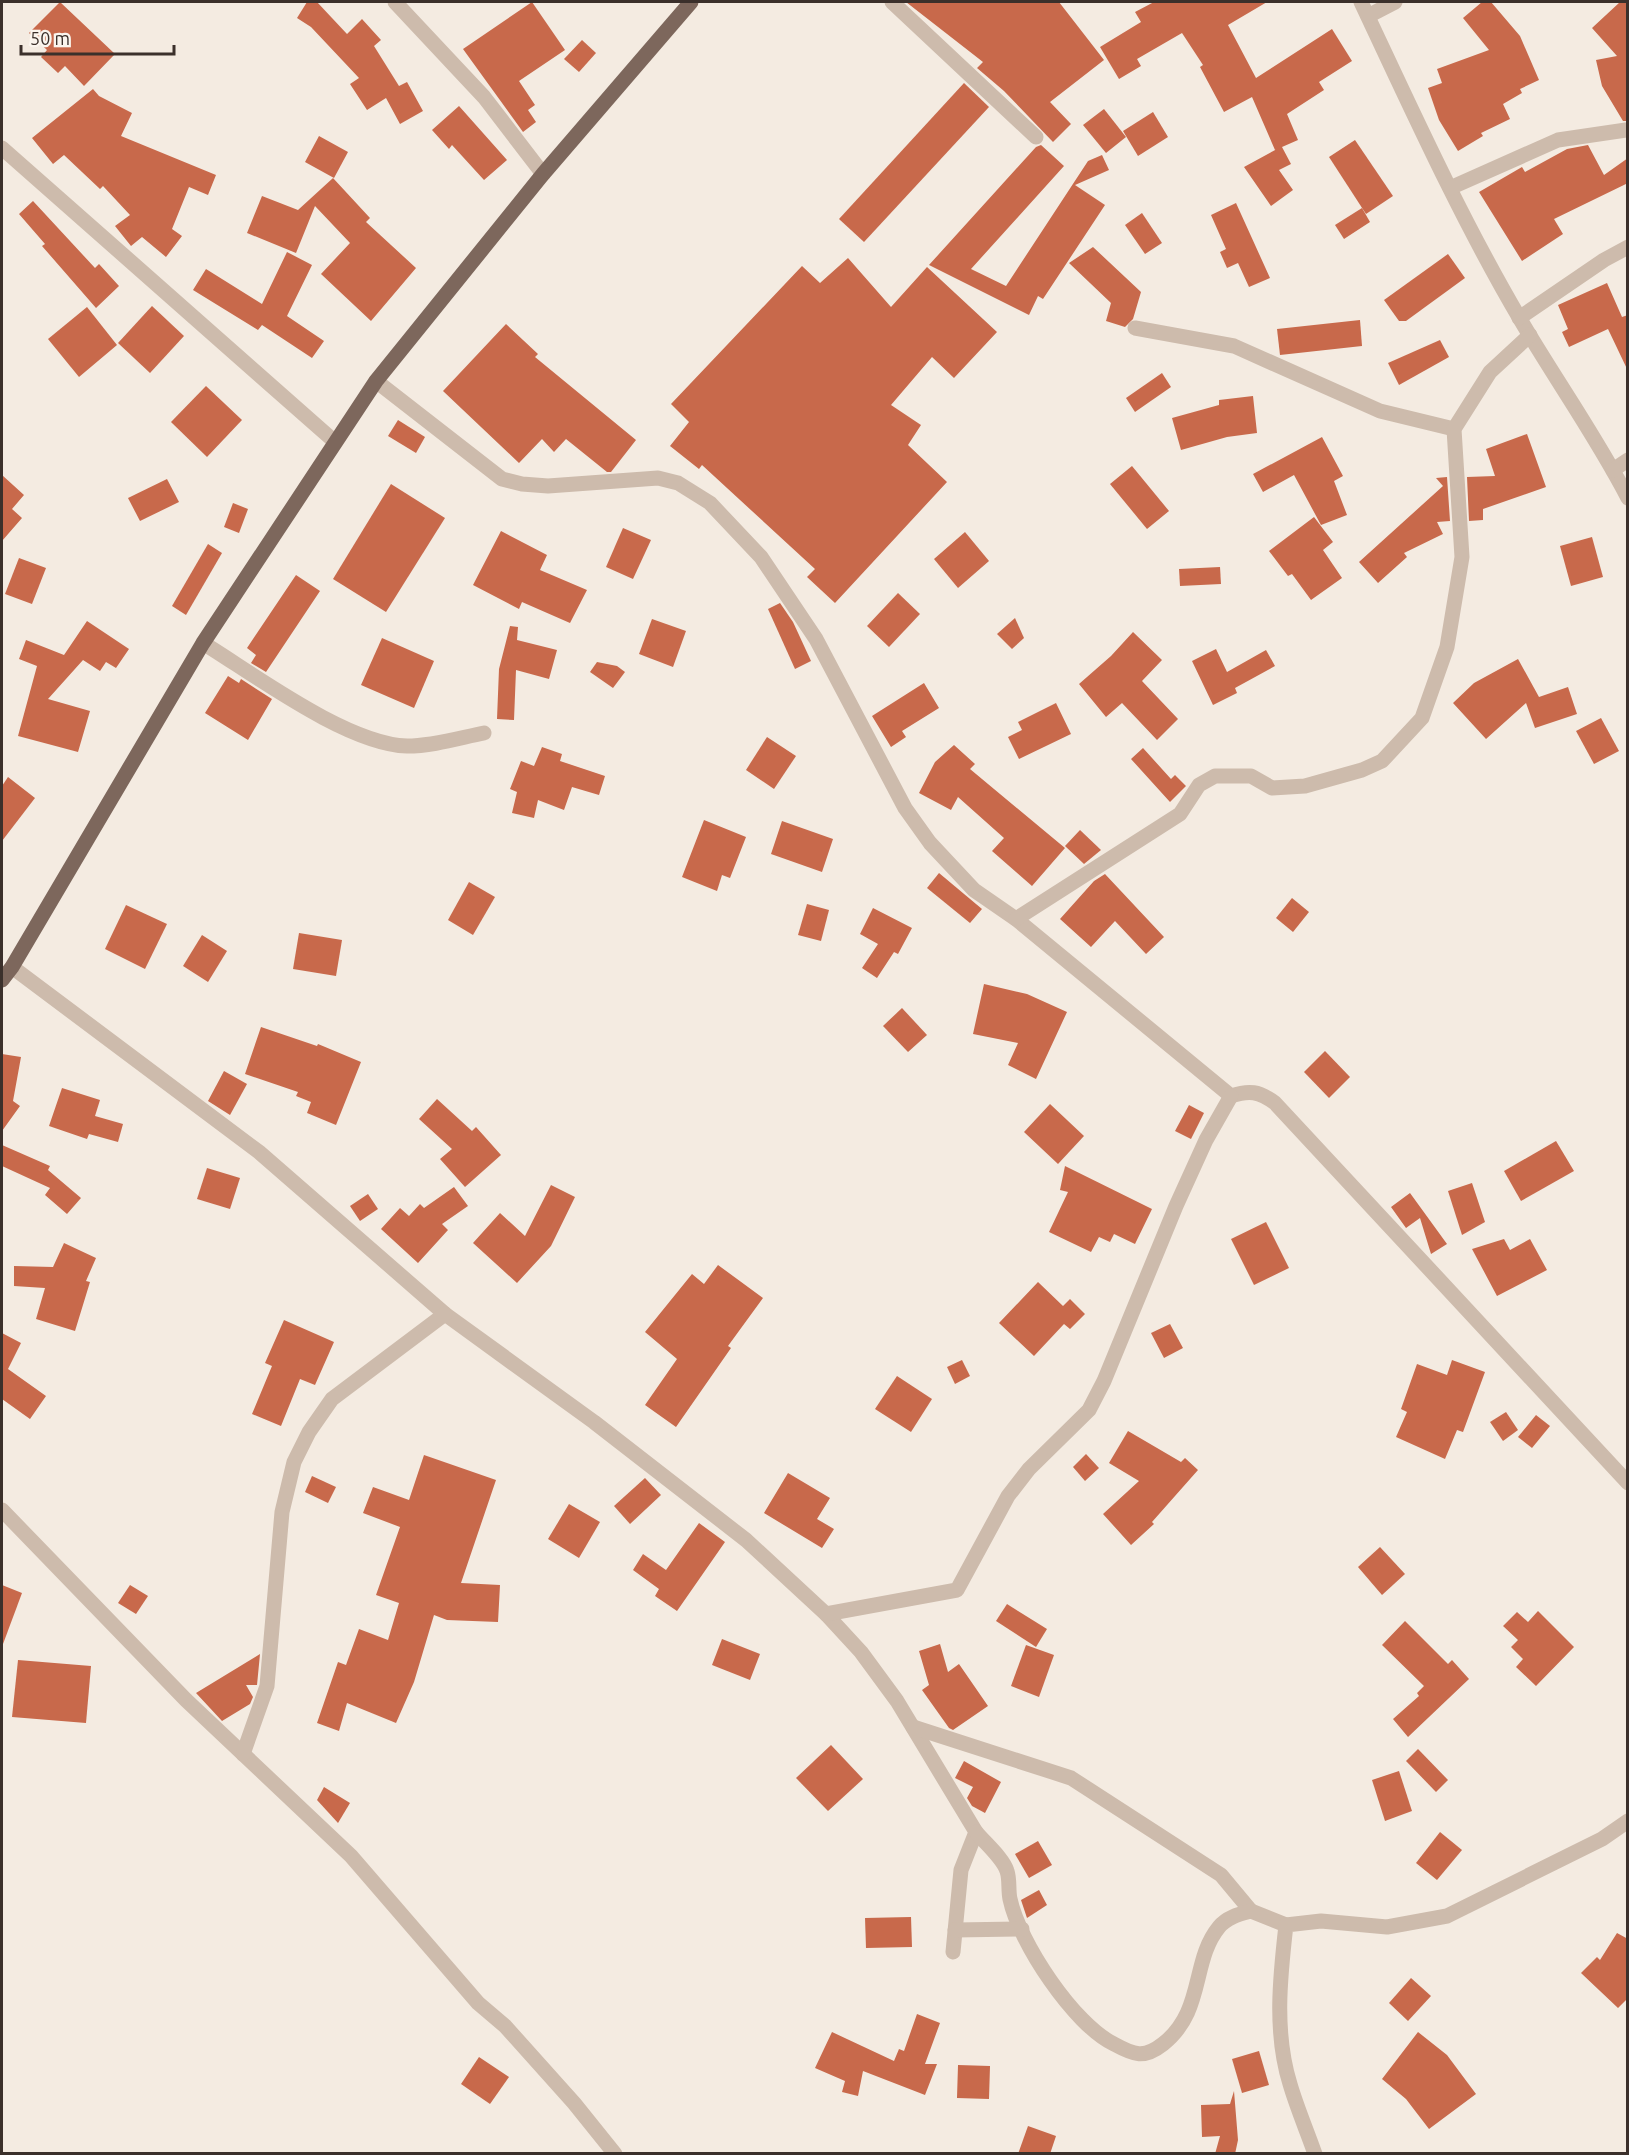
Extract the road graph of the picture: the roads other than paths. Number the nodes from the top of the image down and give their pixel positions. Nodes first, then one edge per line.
1 (394, 2) edge
2 (691, 2) edge
3 (892, 2) edge
4 (1361, 2) edge
5 (1395, 2) edge
6 (1368, 16) junction
7 (1626, 130) dead end
8 (1036, 137) dead end
9 (2, 147) edge
10 (543, 174) junction
11 (1450, 189) junction
12 (1628, 247) edge
13 (1519, 318) junction
14 (1135, 328) dead end
15 (1530, 335) junction
16 (376, 381) junction
17 (1454, 429) junction
18 (334, 441) junction
19 (1628, 460) edge
20 (1613, 470) junction
21 (1628, 498) edge
22 (203, 643) junction
23 (484, 733) dead end
24 (1016, 919) junction
25 (12, 967) junction
26 (2, 980) edge
27 (1231, 1096) junction
28 (444, 1314) junction
29 (1628, 1483) edge
30 (2, 1510) edge
31 (826, 1614) junction
32 (913, 1727) junction
33 (243, 1754) junction
34 (1628, 1821) edge
35 (976, 1832) junction
36 (1251, 1911) junction
37 (1286, 1924) junction
38 (1022, 1929) junction
39 (955, 1930) junction
40 (953, 1952) dead end
41 (615, 2154) edge
42 (1316, 2154) edge

1 - 10 street
2 - 10 main road
3 - 8 street
4 - 6 street
5 - 6 street
6 - 11 street
7 - 11 street
9 - 18 street
10 - 16 main road
11 - 13 street
12 - 13 street
13 - 15 street
14 - 17 street
15 - 17 street
15 - 20 street
16 - 18 main road
16 - 24 street
17 - 24 street
18 - 22 main road
19 - 20 street
20 - 21 street
22 - 23 street
22 - 25 main road
24 - 27 street
25 - 26 main road
25 - 28 street
27 - 29 street
27 - 31 street
28 - 31 street
28 - 33 street
30 - 33 street
31 - 32 street
32 - 35 street
32 - 36 street
33 - 41 street
34 - 37 street
35 - 38 street
35 - 39 street
36 - 37 street
36 - 38 street
37 - 42 street
38 - 39 street
39 - 40 street

